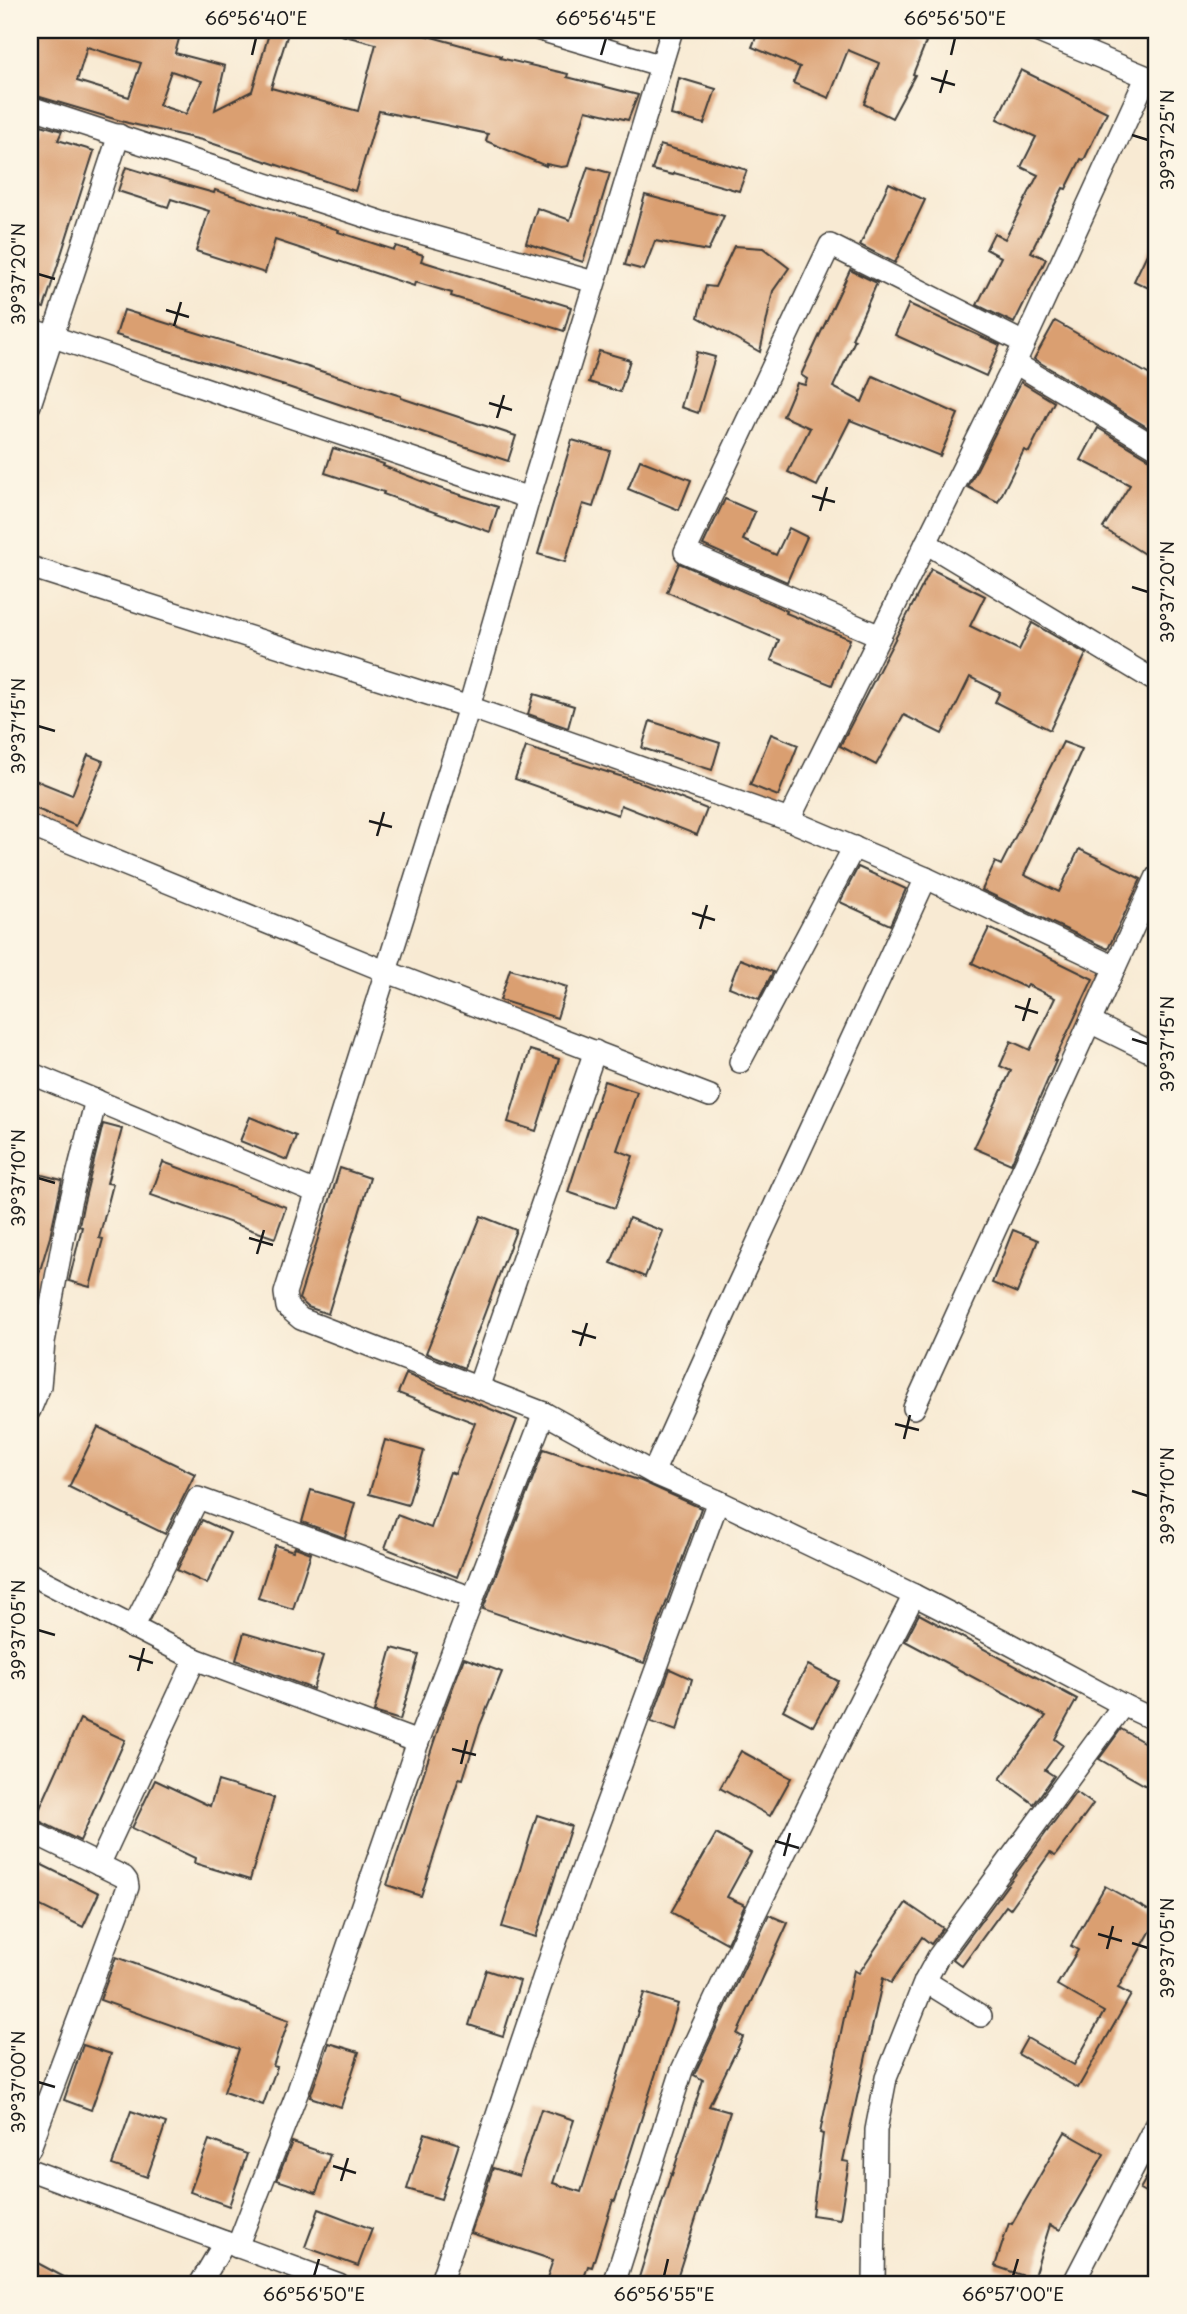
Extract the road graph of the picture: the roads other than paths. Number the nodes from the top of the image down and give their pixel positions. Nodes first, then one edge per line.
1 (540, 30) edge
2 (671, 30) edge
3 (1034, 30) edge
4 (659, 65) junction
5 (1152, 79) edge
6 (30, 107) edge
7 (120, 135) junction
8 (594, 282) junction
9 (30, 329) edge
10 (53, 336) junction
11 (1024, 343) junction
12 (1015, 363) junction
13 (30, 405) edge
14 (1157, 448) edge
15 (528, 498) junction
16 (926, 543) junction
17 (30, 567) edge
18 (880, 636) junction
19 (1157, 682) edge
20 (469, 707) junction
21 (789, 820) junction
22 (30, 826) edge
23 (854, 847) junction
24 (1157, 876) edge
25 (926, 878) junction
26 (1115, 967) junction
27 (385, 971) junction
28 (1090, 1022) junction
29 (594, 1051) junction
30 (1157, 1055) edge
31 (740, 1062) dead end
32 (30, 1073) edge
33 (710, 1096) dead end
34 (96, 1100) junction
35 (316, 1192) junction
36 (478, 1388) junction
37 (914, 1408) dead end
38 (30, 1410) edge
39 (544, 1413) junction
40 (653, 1473) junction
41 (718, 1501) junction
42 (30, 1574) edge
43 (914, 1595) junction
44 (473, 1598) junction
45 (134, 1628) junction
46 (195, 1659) junction
47 (1123, 1705) junction
48 (1154, 1712) edge
49 (418, 1742) junction
50 (30, 1831) edge
51 (99, 1865) junction
52 (925, 1981) junction
53 (981, 2016) dead end
54 (1157, 2122) edge
55 (30, 2148) edge
56 (30, 2170) edge
57 (231, 2244) junction
58 (200, 2284) edge
59 (339, 2284) edge
60 (440, 2284) edge
61 (614, 2284) edge
62 (874, 2284) edge
63 (1073, 2284) edge

1 - 4 street
2 - 4 street
3 - 5 street
4 - 8 street
5 - 11 street
6 - 7 street
7 - 8 street
7 - 10 street
8 - 15 street
9 - 10 street
10 - 13 street
10 - 15 street
11 - 12 street
11 - 18 street
12 - 14 street
12 - 16 street
15 - 20 street
16 - 18 street
16 - 19 street
17 - 20 street
18 - 21 street
20 - 21 street
20 - 27 street
21 - 23 street
22 - 27 street
23 - 25 street
23 - 31 street
24 - 26 street
25 - 26 street
25 - 40 street
26 - 28 street
27 - 29 street
27 - 35 street
28 - 30 street
28 - 37 street
29 - 33 street
29 - 36 street
32 - 34 street
34 - 35 street
34 - 38 street
35 - 36 street
36 - 39 street
39 - 40 street
39 - 44 street
40 - 41 street
41 - 43 street
41 - 60 street
42 - 45 street
43 - 47 street
43 - 61 street
44 - 45 street
44 - 49 street
45 - 46 street
46 - 49 street
46 - 51 street
47 - 48 street
47 - 52 street
49 - 57 street
50 - 51 street
51 - 55 street
52 - 53 street
52 - 62 street
54 - 63 street
56 - 57 street
57 - 58 street
57 - 59 street

